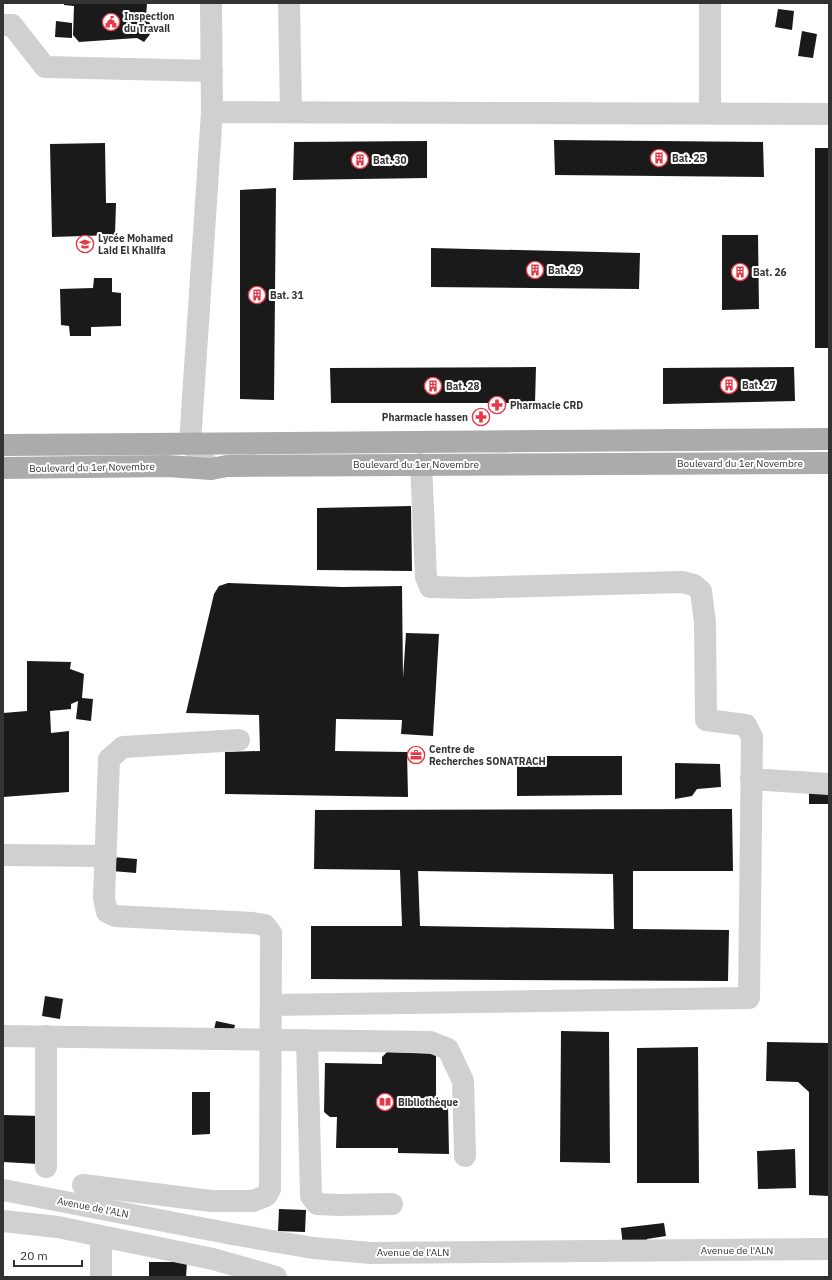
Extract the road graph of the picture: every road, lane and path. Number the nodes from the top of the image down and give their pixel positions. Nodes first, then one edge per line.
1 (211, 3) edge
2 (289, 3) edge
3 (710, 3) edge
4 (3, 25) edge
5 (212, 71) junction
6 (212, 112) junction
7 (291, 112) junction
8 (710, 113) junction
9 (829, 114) edge
10 (829, 439) edge
11 (190, 444) junction
12 (3, 445) edge
13 (829, 463) edge
14 (421, 464) junction
15 (3, 468) edge
16 (211, 469) junction
17 (239, 740) dead end
18 (751, 779) junction
19 (829, 784) edge
20 (3, 855) edge
21 (106, 856) junction
22 (271, 1005) junction
23 (3, 1036) edge
24 (46, 1036) junction
25 (270, 1040) junction
26 (307, 1040) junction
27 (465, 1156) dead end
28 (46, 1167) dead end
29 (83, 1185) dead end
30 (3, 1190) edge
31 (392, 1204) dead end
32 (3, 1221) edge
33 (101, 1236) junction
34 (829, 1249) edge
35 (213, 1268) edge
36 (101, 1277) edge
37 (276, 1277) edge

1 - 5 street
2 - 7 street
3 - 8 street
4 - 5 street
5 - 6 street
6 - 7 street
6 - 11 street
7 - 8 street
8 - 9 street
10 - 11 main road
11 - 12 main road
11 - 16 street
13 - 14 main road, Boulevard du 1er Novembre
14 - 16 main road, Boulevard du 1er Novembre
14 - 18 street
15 - 16 main road, Boulevard du 1er Novembre
17 - 21 street
18 - 19 street
18 - 22 street
20 - 21 street
21 - 22 street
22 - 25 street
23 - 24 street
24 - 25 street
24 - 28 street
25 - 26 street
25 - 29 street
26 - 27 street
26 - 31 street
30 - 34 street, Avenue de l'ALN
32 - 33 street
33 - 35 street
33 - 36 street
35 - 37 street

